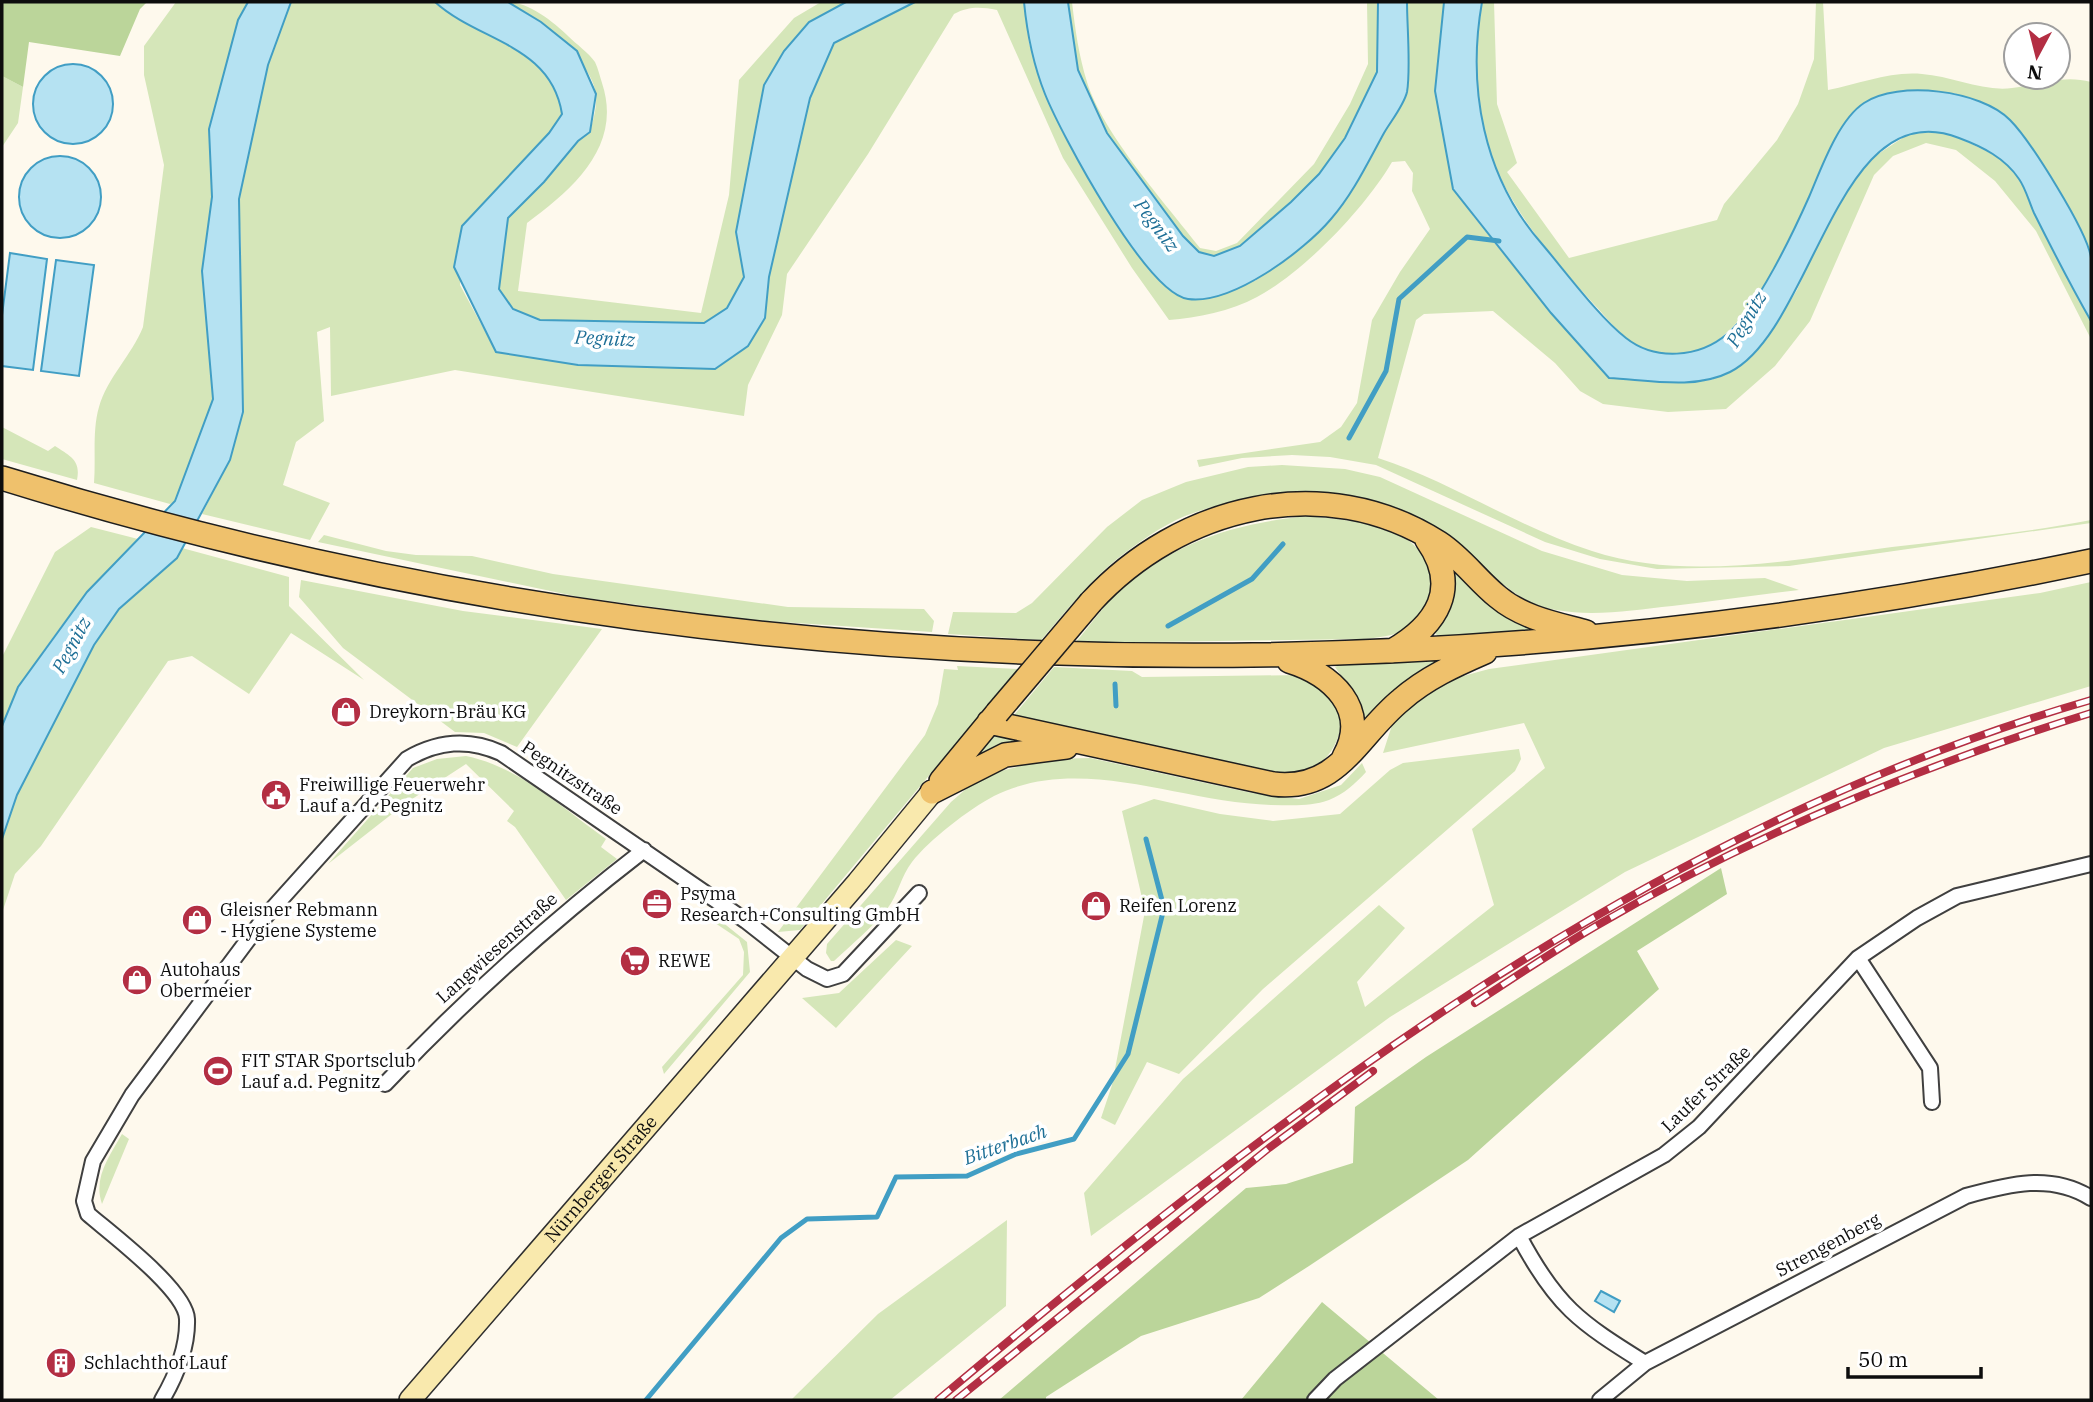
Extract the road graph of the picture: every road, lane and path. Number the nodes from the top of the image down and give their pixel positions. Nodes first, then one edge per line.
1 (2, 478) edge
2 (1423, 534) junction
3 (2091, 561) edge
4 (1606, 637) junction
5 (1499, 646) junction
6 (1388, 653) junction
7 (1269, 657) junction
8 (993, 718) junction
9 (1100, 747) junction
10 (1340, 764) junction
11 (932, 792) junction
12 (644, 850) junction
13 (2091, 864) edge
14 (919, 893) dead end
15 (793, 958) junction
16 (1858, 958) junction
17 (385, 1084) dead end
18 (1932, 1102) dead end
19 (2091, 1198) edge
20 (1519, 1236) junction
21 (1645, 1363) junction
22 (1617, 1393) edge
23 (162, 1400) edge
24 (410, 1400) edge
25 (1315, 1400) edge
26 (1600, 1400) edge

1 - 7 main road
2 - 4 main road
2 - 6 main road
2 - 8 main road, bridge
3 - 4 main road
4 - 5 main road
5 - 6 main road
5 - 10 main road
6 - 7 main road
7 - 10 main road
8 - 9 main road
8 - 11 main road
9 - 10 main road
9 - 11 main road
11 - 15 main road, Nürnberger Straße
12 - 15 street, Pegnitzstraße
12 - 17 street, Langwiesenstraße
12 - 23 street, Pegnitzstraße
13 - 16 street, Laufer Straße
14 - 15 street
15 - 24 main road, Nürnberger Straße
16 - 18 street
16 - 20 street, Laufer Straße
19 - 21 street, Strengenberg
20 - 21 street
20 - 25 street, Laufer Straße
21 - 22 street, Strengenberg
22 - 26 street, Strengenberg

